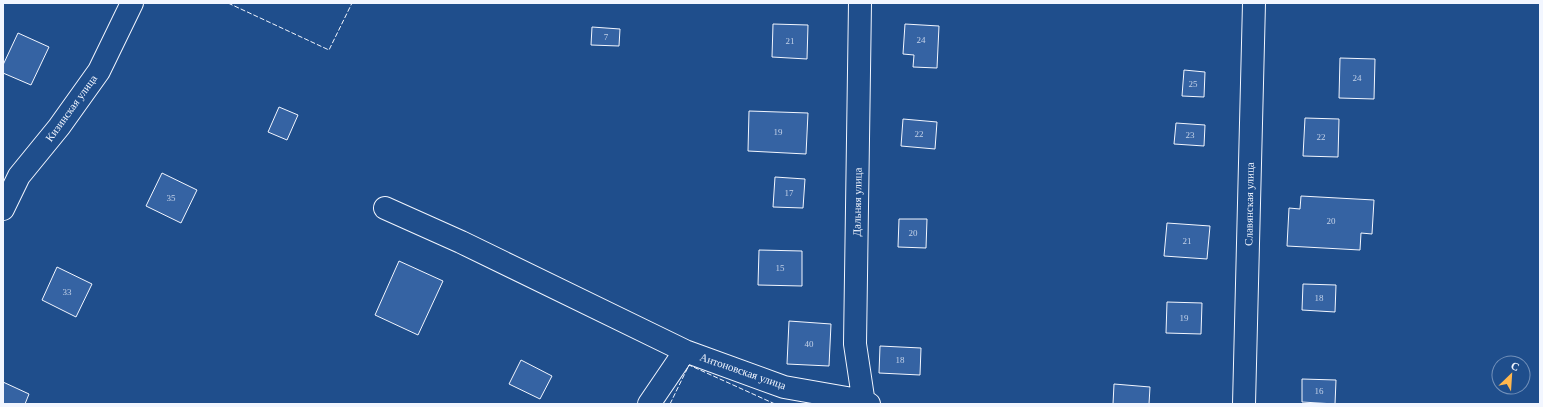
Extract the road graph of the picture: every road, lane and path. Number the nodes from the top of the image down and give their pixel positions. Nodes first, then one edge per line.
1 (132, 3) edge
2 (860, 3) edge
3 (1254, 3) edge
4 (3, 208) edge
5 (385, 208) dead end
6 (685, 351) junction
7 (866, 403) edge
8 (649, 404) edge
9 (1244, 404) edge

1 - 4 street, Кизинская улица
2 - 7 street, Дальняя улица
3 - 9 street, Славянская улица
5 - 6 street
6 - 7 street, Антоновская улица
6 - 8 street, Антоновская улица

